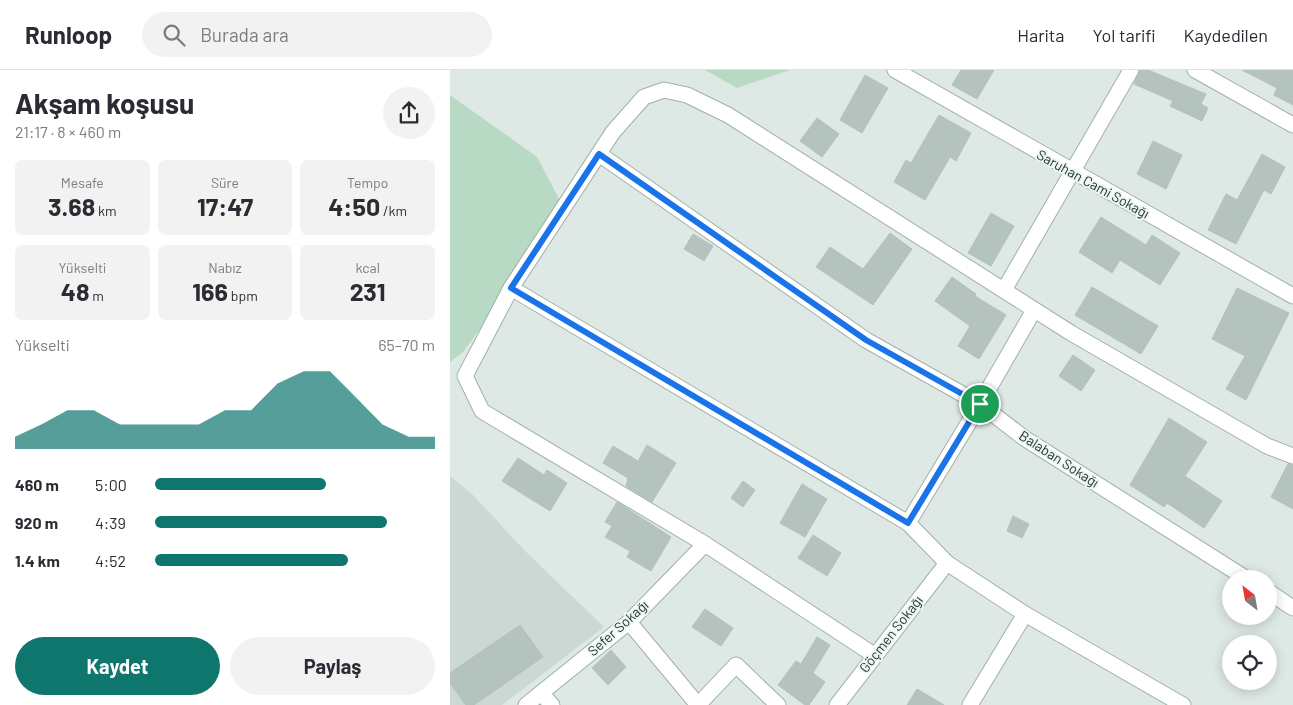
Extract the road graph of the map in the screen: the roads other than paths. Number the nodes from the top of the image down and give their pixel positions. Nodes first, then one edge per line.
1 (895, 70) edge
2 (1131, 70) edge
3 (1195, 70) edge
4 (1293, 125) edge
5 (599, 154) junction
6 (1073, 173) junction
7 (511, 288) junction
8 (1004, 290) junction
9 (1293, 296) edge
10 (1034, 310) junction
11 (980, 404) junction
12 (1293, 456) edge
13 (908, 523) junction
14 (705, 544) junction
15 (947, 563) junction
16 (1233, 570) edge
17 (1278, 598) edge
18 (1293, 608) edge
19 (1026, 614) junction
20 (629, 622) junction
21 (874, 655) junction
22 (541, 693) junction
23 (526, 705) edge
24 (552, 705) edge
25 (698, 705) edge
26 (778, 705) edge
27 (837, 705) edge
28 (970, 705) edge
29 (1183, 705) edge

1 - 6 street, Saruhan Cami Sokağı
2 - 6 street
3 - 4 street
5 - 7 street
5 - 8 street
5 - 11 street, Balaban Sokağı
6 - 8 street
6 - 9 street, Saruhan Cami Sokağı
7 - 13 street
7 - 14 street
8 - 10 street
10 - 11 street
10 - 12 street
11 - 13 street
11 - 16 street, Balaban Sokağı
13 - 15 street
14 - 20 street, Sefer Sokağı
14 - 21 street
15 - 19 street
15 - 21 street, Göçmen Sokağı
17 - 18 street
19 - 28 street
19 - 29 street
20 - 22 street, Sefer Sokağı
20 - 25 street
21 - 27 street, Göçmen Sokağı
22 - 23 street, Sefer Sokağı
22 - 24 street
25 - 26 street

